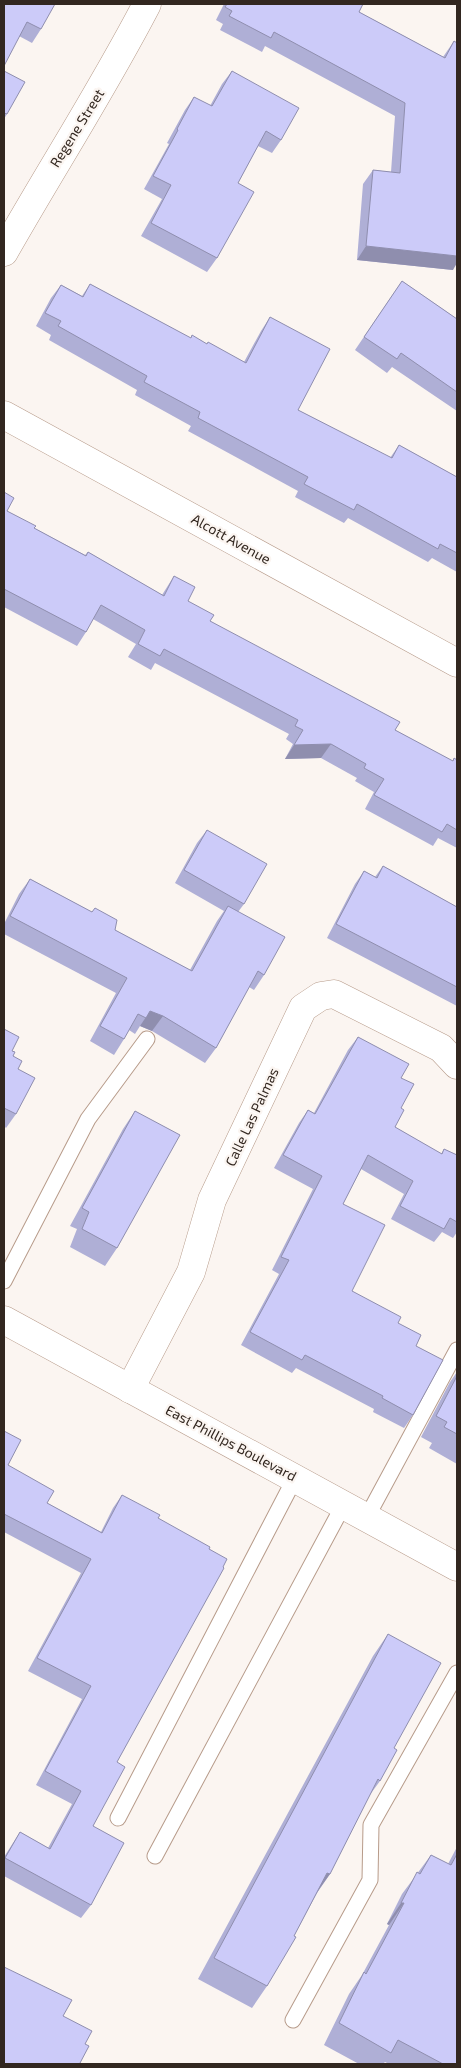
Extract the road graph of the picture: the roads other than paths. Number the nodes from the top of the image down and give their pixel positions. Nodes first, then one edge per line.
1 (147, 4) edge
2 (4, 252) edge
3 (4, 415) edge
4 (457, 663) edge
5 (146, 1039) dead end
6 (457, 1065) edge
7 (4, 1281) edge
8 (4, 1320) edge
9 (457, 1350) edge
10 (130, 1389) junction
11 (295, 1478) junction
12 (355, 1511) junction
13 (457, 1567) edge
14 (457, 1672) edge
15 (118, 1818) dead end
16 (154, 1856) dead end
17 (293, 2020) dead end

1 - 2 street, Regene Street
3 - 4 street, Alcott Avenue
5 - 7 lane
6 - 10 street, Calle Las Palmas
8 - 10 street, East Phillips Boulevard
9 - 12 lane
10 - 11 street, East Phillips Boulevard
11 - 12 street, East Phillips Boulevard
11 - 15 lane
12 - 13 street, East Phillips Boulevard
12 - 16 lane
14 - 17 lane

